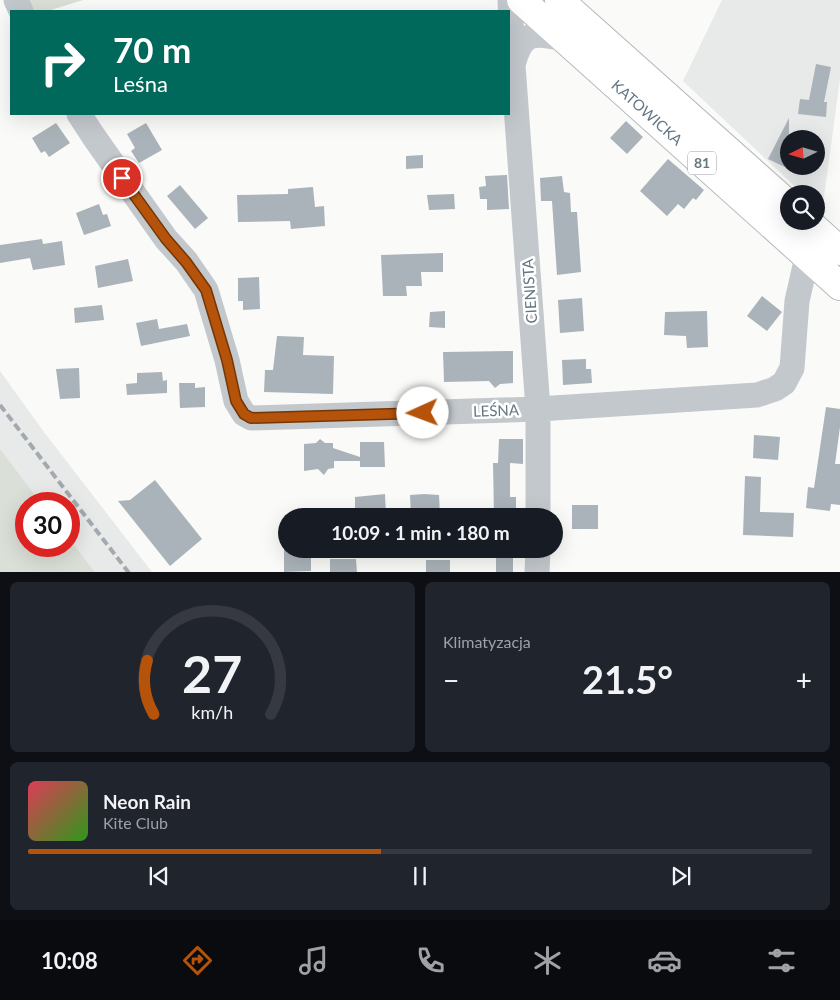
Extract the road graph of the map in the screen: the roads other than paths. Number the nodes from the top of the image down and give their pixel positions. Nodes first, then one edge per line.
1 (510, 0) edge
2 (521, 0) edge
3 (559, 0) edge
4 (565, 39) junction
5 (513, 65) junction
6 (80, 115) edge
7 (780, 197) edge
8 (817, 230) edge
9 (840, 251) edge
10 (807, 257) junction
11 (840, 286) edge
12 (538, 409) junction
13 (538, 508) edge
14 (538, 558) edge
15 (537, 572) edge

1 - 5 street, CIENISTA
2 - 4 main road, KATOWICKA / 81
3 - 7 main road, KATOWICKA / 81
4 - 5 street
4 - 10 main road, KATOWICKA / 81
5 - 12 street, CIENISTA
6 - 12 street, LEŚNA
8 - 9 main road
10 - 11 main road, KATOWICKA / 81
10 - 12 street, LEŚNA
12 - 13 street, CIENISTA
14 - 15 street

